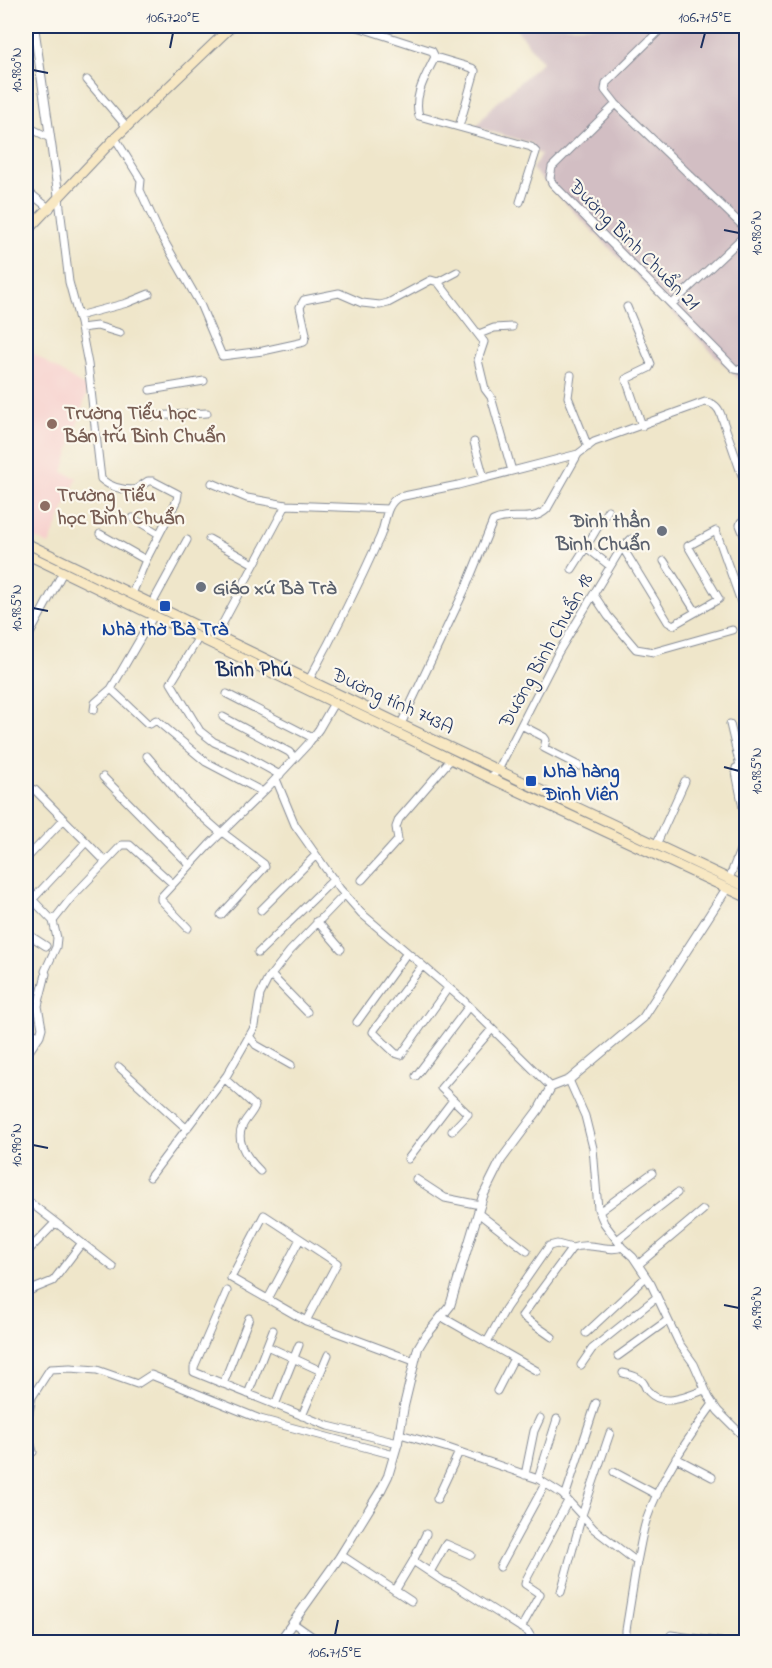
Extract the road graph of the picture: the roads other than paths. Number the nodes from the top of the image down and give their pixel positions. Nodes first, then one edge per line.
1 (33, 26) edge
2 (232, 26) edge
3 (356, 26) edge
4 (664, 26) edge
5 (435, 57) junction
6 (87, 80) dead end
7 (616, 104) junction
8 (26, 126) edge
9 (127, 127) junction
10 (459, 127) junction
11 (50, 138) junction
12 (115, 138) junction
13 (26, 190) edge
14 (59, 199) junction
15 (520, 202) dead end
16 (50, 209) junction
17 (747, 229) edge
18 (26, 232) edge
19 (747, 234) edge
20 (458, 272) dead end
21 (438, 282) junction
22 (149, 294) dead end
23 (672, 304) junction
24 (627, 307) dead end
25 (78, 316) junction
26 (512, 327) dead end
27 (81, 328) junction
28 (120, 333) dead end
29 (479, 334) junction
30 (747, 371) edge
31 (571, 375) dead end
32 (204, 381) dead end
33 (150, 390) dead end
34 (207, 413) dead end
35 (151, 416) dead end
36 (642, 426) junction
37 (474, 442) dead end
38 (588, 447) junction
39 (578, 454) junction
40 (512, 471) junction
41 (484, 478) junction
42 (212, 483) dead end
43 (747, 487) edge
44 (286, 505) junction
45 (388, 509) junction
46 (608, 510) dead end
47 (133, 518) dead end
48 (747, 520) edge
49 (100, 534) dead end
50 (159, 534) junction
51 (209, 539) dead end
52 (631, 539) dead end
53 (187, 540) dead end
54 (747, 540) edge
55 (26, 543) edge
56 (586, 548) junction
57 (623, 548) junction
58 (26, 554) edge
59 (146, 560) junction
60 (664, 561) dead end
61 (254, 564) junction
62 (610, 567) junction
63 (572, 569) dead end
64 (63, 572) junction
65 (132, 594) junction
66 (594, 595) junction
67 (152, 604) junction
68 (746, 611) edge
69 (696, 612) junction
70 (154, 615) junction
71 (169, 617) junction
72 (732, 630) dead end
73 (216, 636) junction
74 (199, 637) junction
75 (26, 641) edge
76 (309, 681) junction
77 (111, 689) junction
78 (227, 694) dead end
79 (334, 703) junction
80 (94, 710) dead end
81 (223, 717) dead end
82 (401, 724) junction
83 (730, 724) dead end
84 (521, 725) junction
85 (313, 738) junction
86 (147, 756) dead end
87 (295, 758) junction
88 (451, 759) junction
89 (743, 765) edge
90 (579, 766) dead end
91 (498, 770) junction
92 (103, 777) dead end
93 (278, 777) junction
94 (490, 778) junction
95 (685, 782) dead end
96 (263, 792) junction
97 (26, 794) edge
98 (64, 819) junction
99 (222, 832) junction
100 (86, 842) junction
101 (656, 844) junction
102 (316, 855) junction
103 (26, 859) edge
104 (105, 861) junction
105 (190, 865) junction
106 (333, 879) junction
107 (362, 880) dead end
108 (728, 883) junction
109 (173, 884) junction
110 (747, 887) edge
111 (26, 893) edge
112 (345, 894) junction
113 (747, 897) edge
114 (32, 900) junction
115 (261, 910) dead end
116 (221, 915) dead end
117 (53, 921) junction
118 (317, 921) junction
119 (188, 928) dead end
120 (26, 933) edge
121 (46, 946) dead end
122 (341, 949) dead end
123 (258, 953) dead end
124 (407, 953) junction
125 (422, 966) junction
126 (271, 975) junction
127 (448, 988) junction
128 (469, 1006) junction
129 (307, 1012) dead end
130 (357, 1022) dead end
131 (26, 1029) edge
132 (492, 1029) junction
133 (249, 1036) junction
134 (39, 1037) junction
135 (26, 1056) edge
136 (291, 1065) dead end
137 (119, 1067) dead end
138 (416, 1076) dead end
139 (225, 1079) junction
140 (568, 1080) junction
141 (551, 1087) junction
142 (453, 1100) junction
143 (187, 1129) junction
144 (452, 1131) dead end
145 (408, 1159) dead end
146 (260, 1171) dead end
147 (652, 1173) dead end
148 (150, 1177) dead end
149 (416, 1179) dead end
150 (677, 1193) dead end
151 (26, 1201) edge
152 (479, 1209) junction
153 (703, 1210) dead end
154 (599, 1212) junction
155 (55, 1223) junction
156 (300, 1239) junction
157 (619, 1243) junction
158 (81, 1244) junction
159 (572, 1248) junction
160 (528, 1251) dead end
161 (26, 1253) edge
162 (639, 1264) junction
163 (113, 1267) dead end
164 (646, 1277) junction
165 (227, 1291) dead end
166 (26, 1292) edge
167 (657, 1297) junction
168 (268, 1299) junction
169 (442, 1317) junction
170 (249, 1318) dead end
171 (669, 1320) junction
172 (306, 1321) junction
173 (273, 1330) dead end
174 (586, 1334) dead end
175 (552, 1338) dead end
176 (487, 1342) junction
177 (299, 1345) dead end
178 (267, 1346) junction
179 (328, 1355) dead end
180 (618, 1356) dead end
181 (514, 1358) junction
182 (294, 1359) junction
183 (414, 1361) junction
184 (582, 1365) dead end
185 (321, 1371) junction
186 (537, 1371) dead end
187 (623, 1373) dead end
188 (223, 1384) junction
189 (704, 1390) junction
190 (497, 1391) dead end
191 (248, 1394) junction
192 (596, 1403) dead end
193 (713, 1404) junction
194 (275, 1405) junction
195 (302, 1416) junction
196 (540, 1418) dead end
197 (557, 1419) dead end
198 (26, 1427) edge
199 (610, 1433) dead end
200 (399, 1438) junction
201 (747, 1439) edge
202 (33, 1452) dead end
203 (459, 1452) junction
204 (394, 1455) junction
205 (676, 1458) junction
206 (614, 1472) dead end
207 (525, 1475) junction
208 (712, 1477) dead end
209 (537, 1479) junction
210 (545, 1484) junction
211 (657, 1495) junction
212 (437, 1498) dead end
213 (566, 1499) junction
214 (582, 1515) junction
215 (426, 1534) dead end
216 (341, 1555) junction
217 (471, 1555) dead end
218 (414, 1560) junction
219 (637, 1562) junction
220 (500, 1568) dead end
221 (430, 1572) junction
222 (395, 1591) junction
223 (561, 1592) dead end
224 (411, 1601) dead end
225 (293, 1623) junction
226 (521, 1628) junction
227 (671, 1635) dead end
228 (279, 1642) edge
229 (320, 1642) edge
230 (529, 1642) edge
231 (626, 1642) edge
232 (721, 1642) edge

1 - 11 street
2 - 9 main road
3 - 5 street
4 - 7 street
5 - 10 street
5 - 10 street
6 - 9 street
7 - 17 street
7 - 23 street, Đường Bình Chuẩn 21
8 - 11 street
9 - 12 main road
10 - 15 street
11 - 14 street
12 - 14 main road
12 - 21 street
13 - 16 street
14 - 16 main road
14 - 25 street
16 - 18 main road
19 - 23 street
20 - 21 street
21 - 29 street
22 - 25 street
23 - 30 street, Đường Bình Chuẩn 21
24 - 36 street
25 - 27 street
26 - 29 street
27 - 28 street
27 - 50 street
29 - 40 street
31 - 38 street
32 - 33 street
34 - 35 street
36 - 38 street
36 - 43 street
37 - 41 street
38 - 39 street
39 - 40 street
39 - 82 street
40 - 41 street
41 - 45 street
42 - 44 street
44 - 45 street
44 - 61 street
45 - 76 street
46 - 56 street
47 - 50 street
48 - 54 street
49 - 59 street
50 - 59 street
51 - 61 street
52 - 57 street, Đường Bình Chuẩn 18
53 - 67 street
55 - 65 main road, Đường tỉnh 743A
56 - 62 street
56 - 63 street
57 - 62 street, Đường Bình Chuẩn 18
57 - 69 street
58 - 64 main road, Đường tỉnh 743A
59 - 65 street
60 - 69 street
61 - 73 street
62 - 66 street, Đường Bình Chuẩn 18
64 - 70 main road, Đường tỉnh 743A
64 - 75 street
65 - 67 main road, Đường tỉnh 743A
66 - 72 street
66 - 84 street, Đường Bình Chuẩn 18
67 - 71 main road, Đường tỉnh 743A
68 - 69 street
70 - 71 main road, Đường tỉnh 743A
70 - 77 street
71 - 73 main road, Đường tỉnh 743A
71 - 74 main road, Đường tỉnh 743A
73 - 76 main road, Đường tỉnh 743A
74 - 79 main road, Đường tỉnh 743A
74 - 93 street
76 - 82 main road, Đường tỉnh 743A
77 - 80 street
77 - 96 street
78 - 85 street
79 - 85 street
79 - 88 main road, Đường tỉnh 743A
81 - 87 street
82 - 91 main road, Đường tỉnh 743A
83 - 89 street
84 - 90 street
84 - 91 street, Đường Bình Chuẩn 18
85 - 87 street
86 - 99 street
87 - 93 street
88 - 94 main road, Đường tỉnh 743A
88 - 107 street
89 - 108 street
91 - 94 street, Đường Bình Chuẩn 18
91 - 101 main road, Đường tỉnh 743A
92 - 105 street
93 - 96 street
93 - 102 street
94 - 108 main road, Đường tỉnh 743A
95 - 101 street
96 - 99 street
97 - 98 street
98 - 100 street
98 - 103 street
99 - 105 street
99 - 116 street
100 - 104 street
100 - 114 street
101 - 108 main road, Đường tỉnh 743A
102 - 106 street
102 - 115 street
104 - 109 street
104 - 117 street
105 - 109 street
106 - 112 street
106 - 123 street
108 - 110 main road, Đường tỉnh 743A
108 - 113 main road, Đường tỉnh 743A
108 - 140 street
109 - 119 street
111 - 114 street
112 - 118 street
112 - 124 street
114 - 117 street
117 - 134 street
118 - 122 street
118 - 126 street
120 - 121 street
124 - 125 street
124 - 130 street
125 - 127 street
125 - 127 street
126 - 129 street
126 - 133 street
127 - 128 street
128 - 132 street
128 - 138 street
131 - 134 street
132 - 141 street
132 - 142 street
133 - 136 street
133 - 139 street
134 - 135 street
137 - 143 street
139 - 143 street
139 - 146 street
140 - 141 street
140 - 154 street
141 - 152 street
142 - 144 street
142 - 145 street
143 - 148 street
147 - 154 street
149 - 152 street
150 - 157 street
151 - 155 street
152 - 160 street
152 - 169 street
153 - 162 street
154 - 157 street
155 - 158 street
155 - 161 street
156 - 168 street
156 - 168 street
156 - 172 street
157 - 159 street
157 - 162 street
158 - 163 street
158 - 166 street
159 - 175 street
159 - 176 street
162 - 164 street
164 - 167 street
164 - 174 street
165 - 188 street
167 - 171 street
167 - 184 street
168 - 172 street
169 - 176 street
169 - 183 street
170 - 188 street
171 - 180 street
171 - 189 street
172 - 183 street
173 - 178 street
176 - 181 street
177 - 182 street
178 - 182 street
178 - 191 street
179 - 185 street
181 - 186 street
181 - 190 street
182 - 185 street
182 - 194 street
183 - 200 street
185 - 195 street
187 - 189 street
188 - 191 street
189 - 193 street
191 - 194 street
192 - 213 street
193 - 201 street
193 - 205 street
194 - 195 street
195 - 200 street
196 - 207 street
197 - 209 street
198 - 202 street
198 - 204 street
199 - 214 street
200 - 203 street
200 - 204 street
203 - 207 street
203 - 212 street
204 - 216 street
205 - 208 street
205 - 211 street
206 - 211 street
207 - 209 street
209 - 210 street
210 - 213 street
210 - 220 street
211 - 219 street
213 - 214 street
213 - 226 street
214 - 219 street
214 - 223 street
215 - 218 street
216 - 222 street
216 - 225 street
217 - 221 street
218 - 221 street
218 - 222 street
219 - 231 street
221 - 226 street
222 - 224 street
225 - 228 street
225 - 229 street
226 - 230 street
227 - 232 street

